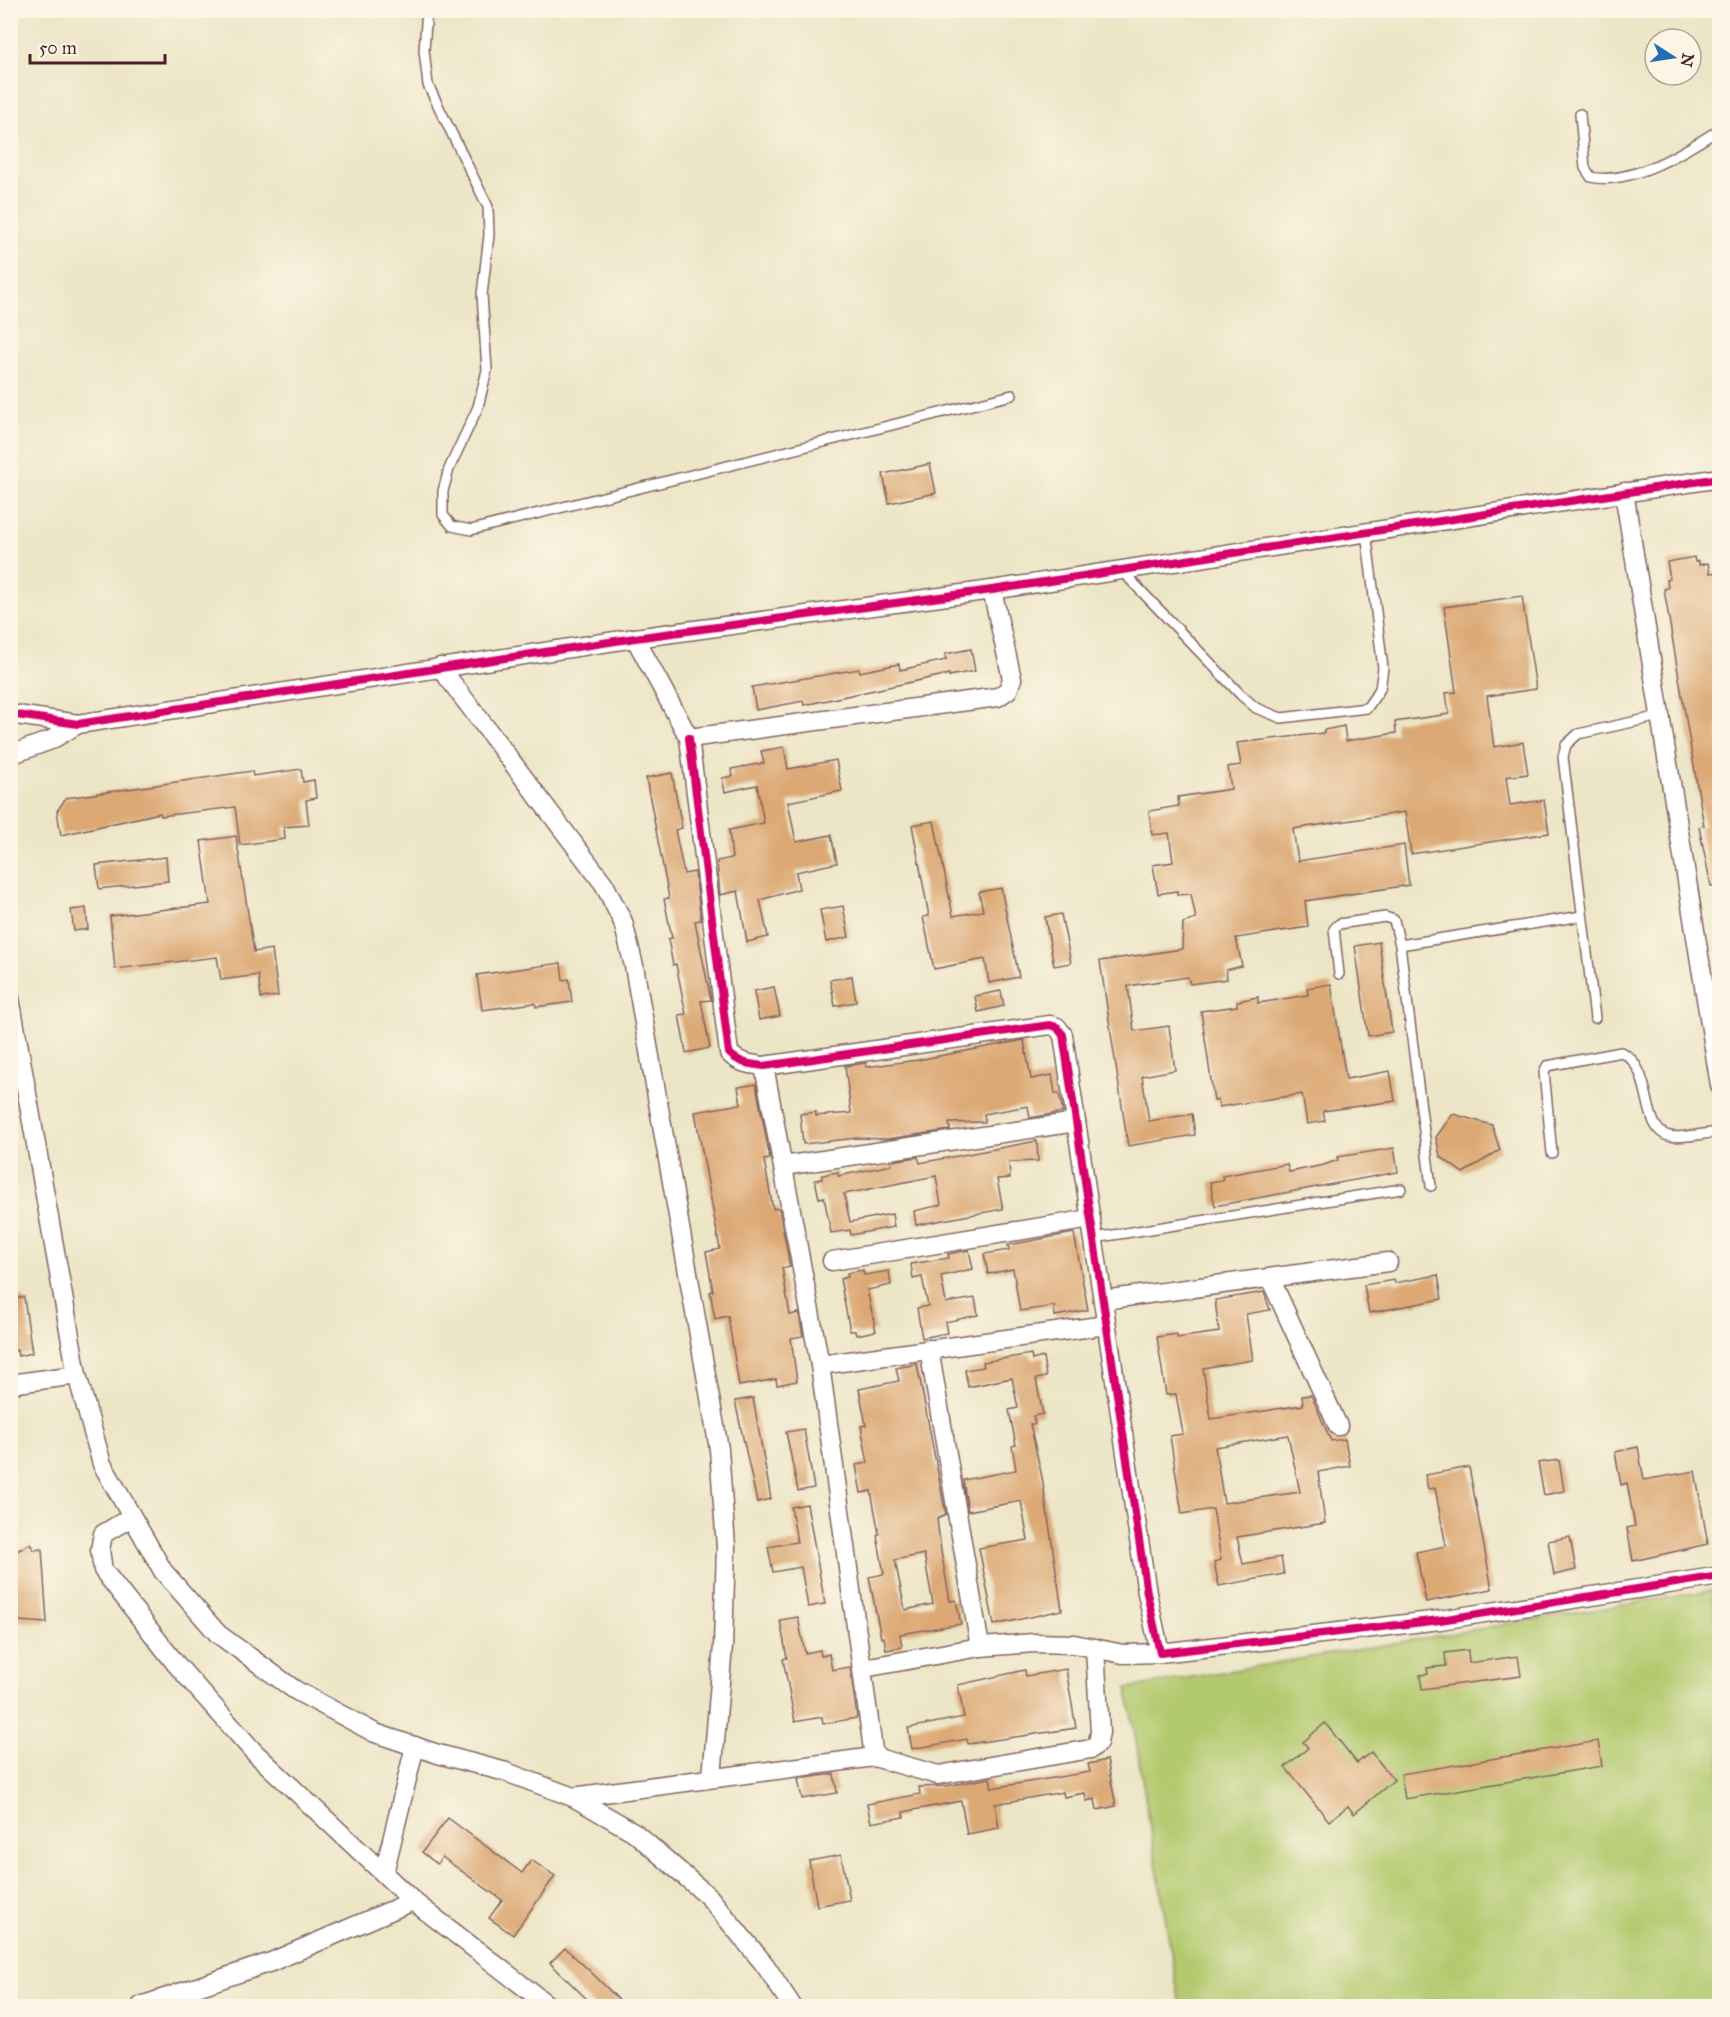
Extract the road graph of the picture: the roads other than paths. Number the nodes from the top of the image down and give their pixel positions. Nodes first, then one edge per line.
1 (427, 10) edge
2 (1580, 114) dead end
3 (1719, 129) edge
4 (1012, 395) dead end
5 (1719, 478) edge
6 (1624, 492) junction
7 (1366, 532) junction
8 (1121, 570) junction
9 (992, 590) junction
10 (635, 638) junction
11 (440, 668) junction
12 (10, 714) edge
13 (1660, 716) junction
14 (78, 724) junction
15 (689, 738) junction
16 (10, 755) edge
17 (1582, 916) junction
18 (1400, 945) junction
19 (1339, 974) dead end
20 (10, 998) edge
21 (1595, 1018) dead end
22 (765, 1066) junction
23 (1719, 1085) edge
24 (1076, 1122) junction
25 (1719, 1132) edge
26 (1552, 1153) dead end
27 (783, 1166) junction
28 (1431, 1186) dead end
29 (1401, 1189) dead end
30 (1091, 1219) junction
31 (1094, 1238) junction
32 (832, 1261) dead end
33 (1388, 1262) dead end
34 (1270, 1278) junction
35 (1103, 1300) junction
36 (1106, 1324) junction
37 (929, 1349) junction
38 (820, 1365) junction
39 (77, 1375) junction
40 (10, 1384) edge
41 (1338, 1426) dead end
42 (130, 1518) junction
43 (1719, 1576) edge
44 (980, 1647) junction
45 (1095, 1648) junction
46 (1160, 1653) junction
47 (864, 1668) junction
48 (415, 1746) junction
49 (874, 1757) junction
50 (712, 1777) junction
51 (573, 1797) junction
52 (384, 1873) junction
53 (413, 1901) junction
54 (141, 2007) edge
55 (549, 2007) edge
56 (792, 2007) edge

1 - 4 lane
2 - 3 lane
5 - 6 street
6 - 7 street
6 - 13 street
7 - 8 street
7 - 8 lane
8 - 9 street
9 - 10 street
9 - 15 street
10 - 11 street
10 - 15 street
11 - 14 street
11 - 50 street
12 - 14 street
13 - 17 lane
13 - 23 street
14 - 16 street
15 - 22 street
17 - 18 lane
17 - 21 lane
18 - 19 lane
18 - 28 lane
20 - 39 street
22 - 24 street
22 - 27 street
24 - 27 street
24 - 30 street
25 - 26 lane
27 - 38 street
29 - 31 lane
30 - 31 street
30 - 32 street
31 - 35 street
33 - 34 street
34 - 35 street
34 - 41 street
35 - 36 street
36 - 37 street
36 - 46 street
37 - 38 street
37 - 44 street
38 - 47 street
39 - 40 street
39 - 42 street
42 - 48 street
42 - 52 street
43 - 46 street
44 - 45 street
44 - 47 street
45 - 46 street
45 - 49 street
47 - 49 street
48 - 51 street
48 - 52 street
49 - 50 street
50 - 51 street
51 - 56 street
52 - 53 street
53 - 54 street
53 - 55 street

